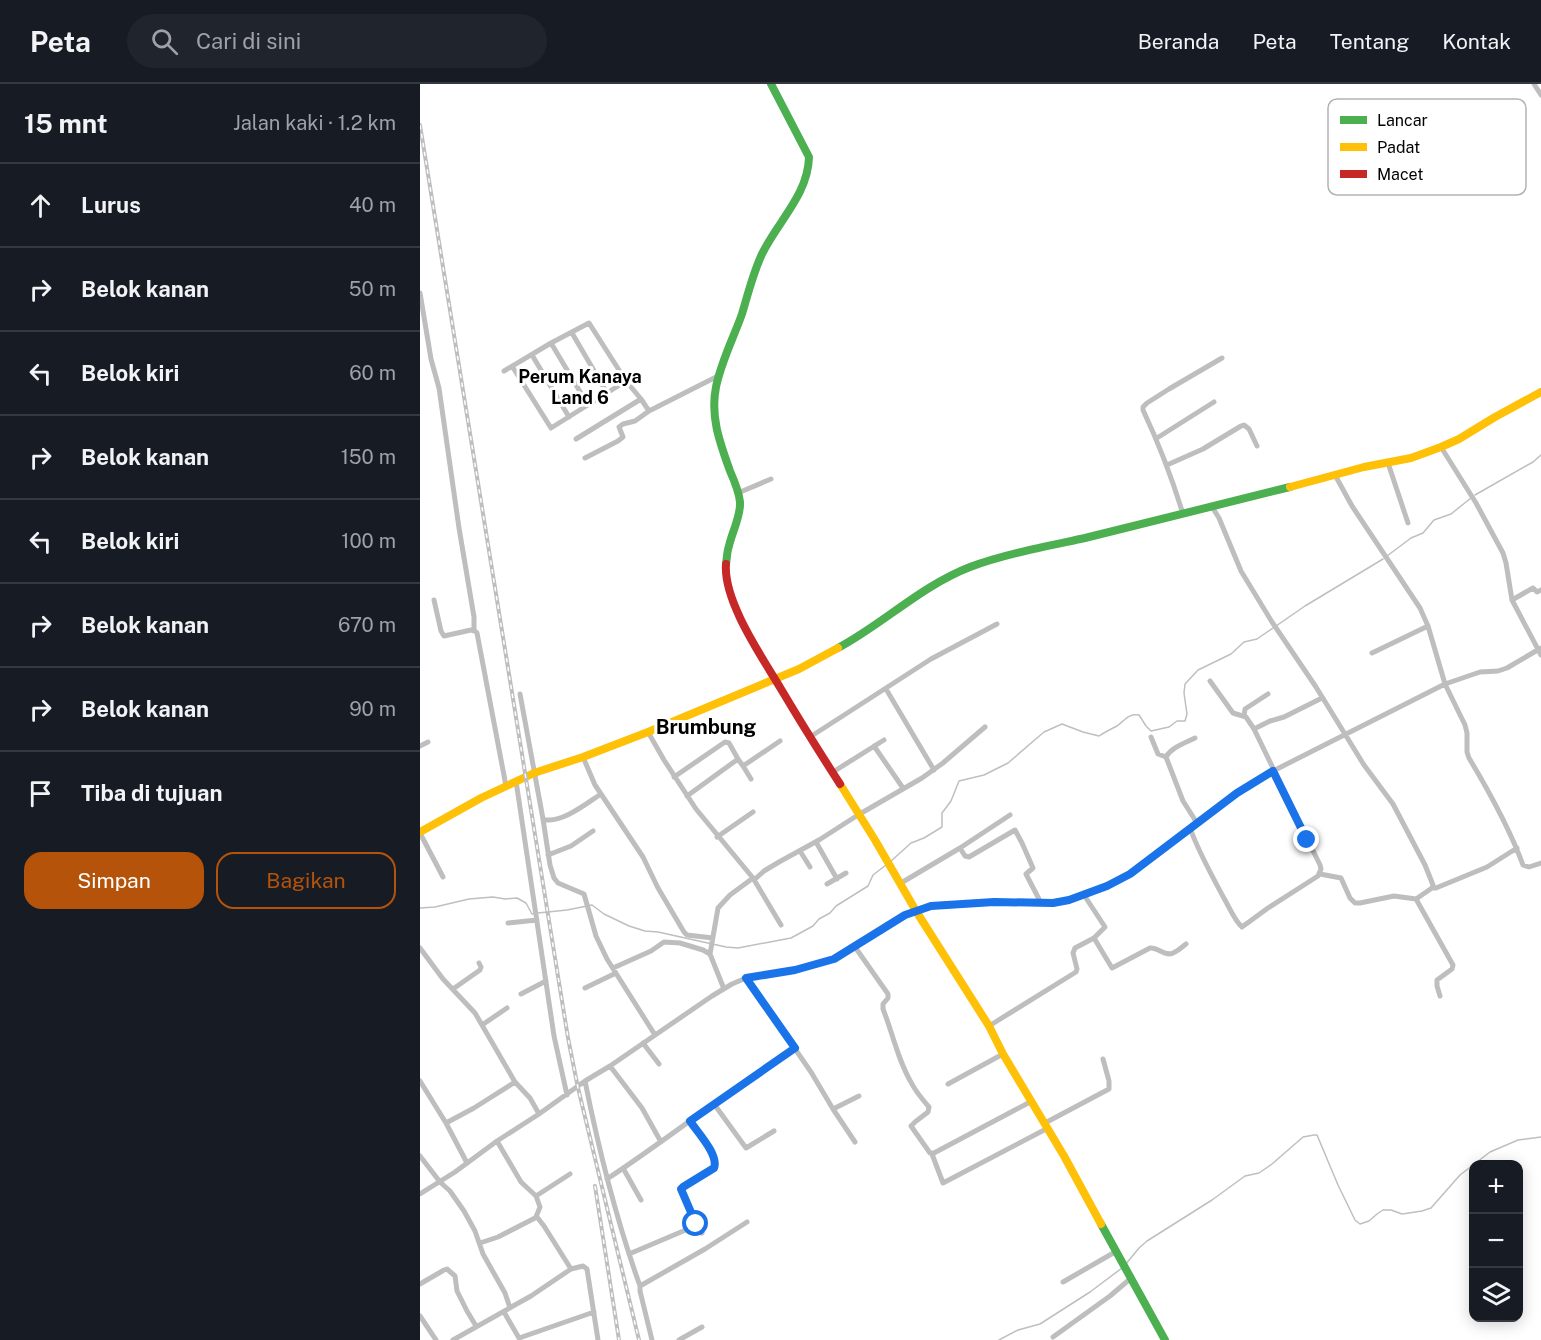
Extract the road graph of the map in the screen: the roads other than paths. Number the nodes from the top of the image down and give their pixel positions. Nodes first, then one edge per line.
1 (771, 84) edge
2 (1534, 84) edge
3 (1541, 95) edge
4 (420, 293) edge
5 (572, 333) junction
6 (551, 343) junction
7 (532, 355) junction
8 (1222, 358) dead end
9 (512, 366) junction
10 (504, 371) dead end
11 (720, 375) junction
12 (626, 381) junction
13 (1541, 392) edge
14 (607, 393) junction
15 (641, 399) junction
16 (1214, 402) dead end
17 (588, 405) junction
18 (649, 411) junction
19 (569, 417) junction
20 (1157, 438) junction
21 (576, 439) dead end
22 (1257, 446) dead end
23 (1442, 447) junction
24 (585, 458) dead end
25 (1388, 463) junction
26 (1167, 465) junction
27 (1335, 475) junction
28 (771, 479) dead end
29 (738, 493) junction
30 (1212, 507) junction
31 (1183, 513) junction
32 (1408, 523) dead end
33 (1541, 591) edge
34 (434, 600) dead end
35 (1512, 600) junction
36 (997, 624) dead end
37 (1428, 626) junction
38 (474, 631) junction
39 (1540, 651) edge
40 (1372, 653) dead end
41 (775, 678) junction
42 (1210, 681) dead end
43 (1445, 684) junction
44 (886, 689) junction
45 (520, 694) dead end
46 (1268, 694) dead end
47 (1322, 698) junction
48 (1244, 716) junction
49 (985, 727) dead end
50 (1254, 729) junction
51 (648, 732) junction
52 (1344, 734) junction
53 (810, 737) junction
54 (1151, 737) dead end
55 (1195, 738) dead end
56 (884, 740) dead end
57 (780, 741) dead end
58 (428, 742) dead end
59 (420, 746) edge
60 (874, 746) junction
61 (583, 757) junction
62 (1166, 757) junction
63 (738, 759) junction
64 (743, 766) junction
65 (934, 770) junction
66 (1273, 771) junction
67 (833, 772) junction
68 (534, 773) junction
69 (674, 777) junction
70 (751, 779) dead end
71 (516, 782) junction
72 (506, 786) junction
73 (903, 788) junction
74 (601, 794) junction
75 (687, 796) junction
76 (753, 812) dead end
77 (858, 815) junction
78 (1010, 815) dead end
79 (543, 819) junction
80 (1197, 823) junction
81 (1190, 828) junction
82 (593, 831) dead end
83 (420, 832) edge
84 (717, 837) junction
85 (816, 842) junction
86 (960, 848) junction
87 (1517, 848) junction
88 (800, 851) junction
89 (548, 855) junction
90 (1541, 863) edge
91 (810, 867) dead end
92 (846, 873) dead end
93 (1320, 874) junction
94 (443, 877) dead end
95 (753, 879) junction
96 (837, 879) junction
97 (900, 883) junction
98 (827, 884) dead end
99 (1432, 888) junction
100 (1084, 895) junction
101 (1416, 899) junction
102 (1041, 903) junction
103 (916, 911) junction
104 (537, 919) junction
105 (508, 923) dead end
106 (781, 924) dead end
107 (713, 938) junction
108 (1094, 938) junction
109 (1186, 944) dead end
110 (855, 946) junction
111 (420, 948) edge
112 (711, 952) junction
113 (479, 963) dead end
114 (614, 970) junction
115 (746, 978) junction
116 (546, 981) junction
117 (585, 988) dead end
118 (453, 989) junction
119 (724, 989) junction
120 (521, 994) dead end
121 (1440, 996) dead end
122 (507, 1008) dead end
123 (482, 1024) junction
124 (989, 1026) junction
125 (655, 1035) junction
126 (643, 1043) junction
127 (795, 1048) junction
128 (1003, 1054) junction
129 (1103, 1059) dead end
130 (659, 1064) dead end
131 (610, 1066) junction
132 (420, 1081) edge
133 (585, 1081) junction
134 (514, 1082) junction
135 (948, 1084) dead end
136 (567, 1095) junction
137 (860, 1096) dead end
138 (1032, 1101) junction
139 (714, 1104) junction
140 (833, 1109) junction
141 (539, 1114) junction
142 (690, 1121) junction
143 (446, 1123) junction
144 (1046, 1125) junction
145 (774, 1131) dead end
146 (497, 1141) junction
147 (661, 1142) junction
148 (855, 1142) dead end
149 (932, 1154) junction
150 (420, 1156) edge
151 (467, 1163) junction
152 (623, 1168) junction
153 (570, 1174) dead end
154 (607, 1179) junction
155 (440, 1182) junction
156 (420, 1194) edge
157 (536, 1196) junction
158 (641, 1200) dead end
159 (536, 1217) junction
160 (747, 1222) dead end
161 (696, 1224) junction
162 (702, 1233) dead end
163 (480, 1243) junction
164 (1116, 1252) junction
165 (629, 1254) junction
166 (571, 1269) junction
167 (1130, 1279) junction
168 (1062, 1282) dead end
169 (420, 1284) edge
170 (640, 1286) junction
171 (510, 1308) junction
172 (504, 1312) junction
173 (594, 1312) junction
174 (420, 1316) edge
175 (476, 1326) junction
176 (702, 1327) dead end
177 (1053, 1337) dead end
178 (462, 1338) edge
179 (436, 1340) edge
180 (453, 1340) edge
181 (598, 1340) edge
182 (652, 1340) edge
183 (679, 1340) edge
184 (1165, 1340) edge

1 - 11 street
2 - 3 street
4 - 38 street
5 - 6 street
5 - 12 street
5 - 14 street
6 - 7 street
6 - 17 street
7 - 9 street
7 - 19 street
8 - 20 street
9 - 10 street
9 - 19 street
11 - 18 street
11 - 29 street
12 - 14 street
12 - 15 street
13 - 23 street
14 - 17 street
15 - 18 street
15 - 21 street
16 - 20 street
17 - 19 street
18 - 24 street
20 - 26 street
22 - 26 street
23 - 25 street
23 - 35 street
25 - 27 street
25 - 32 street
26 - 31 street
27 - 30 street
27 - 37 street
28 - 29 street
29 - 41 street
30 - 31 street
30 - 47 street
31 - 41 street
33 - 35 street
34 - 38 street
35 - 39 street
36 - 44 street
37 - 40 street
37 - 43 street
38 - 72 street
39 - 43 street
41 - 51 street
41 - 53 street
42 - 48 street
43 - 52 street
43 - 87 street
44 - 53 street
44 - 65 street
45 - 68 street
46 - 48 street
47 - 50 street
47 - 52 street
48 - 50 street
49 - 65 street
50 - 66 street
51 - 61 street
51 - 69 street
52 - 66 street
52 - 99 street
53 - 67 street
54 - 62 street
55 - 62 street
56 - 60 street
57 - 64 street
58 - 59 street
60 - 67 street
60 - 73 street
61 - 68 street
61 - 74 street
62 - 80 street
63 - 64 street
63 - 69 street
63 - 75 street
64 - 70 street
65 - 73 street
66 - 80 street
66 - 93 street
67 - 77 street
68 - 71 street
68 - 79 street
69 - 75 street
71 - 72 street
71 - 104 street
72 - 83 street
73 - 77 street
74 - 79 street
74 - 107 street
75 - 84 street
76 - 84 street
77 - 85 street
77 - 97 street
78 - 86 street
79 - 89 street
80 - 81 street
81 - 93 street
81 - 100 street
82 - 89 street
83 - 94 street
84 - 95 street
85 - 88 street
85 - 96 street
86 - 97 street
86 - 102 street
87 - 90 street
87 - 99 street
88 - 91 street
88 - 95 street
89 - 114 street
92 - 96 street
93 - 101 street
95 - 106 street
95 - 107 street
96 - 98 street
97 - 103 street
99 - 101 street
100 - 102 street
100 - 108 street
101 - 121 street
102 - 103 street
103 - 110 street
103 - 124 street
104 - 105 street
104 - 116 street
107 - 112 street
108 - 109 street
108 - 124 street
110 - 115 street
110 - 149 street
111 - 118 street
112 - 114 street
112 - 119 street
113 - 118 street
114 - 117 street
114 - 125 street
115 - 119 street
115 - 127 street
116 - 120 street
116 - 136 street
118 - 123 street
119 - 125 street
122 - 123 street
123 - 134 street
124 - 128 street
125 - 126 street
126 - 130 street
126 - 131 street
127 - 139 street
127 - 140 street
128 - 135 street
128 - 138 street
129 - 144 street
131 - 133 street
131 - 147 street
132 - 143 street
133 - 136 street
133 - 154 street
134 - 141 street
134 - 143 street
136 - 141 street
137 - 140 street
138 - 144 street
138 - 149 street
139 - 142 street
139 - 145 street
140 - 148 street
141 - 146 street
142 - 147 street
142 - 161 street
143 - 151 street
144 - 149 street
144 - 164 street
146 - 151 street
146 - 157 street
147 - 152 street
150 - 155 street
151 - 155 street
152 - 154 street
152 - 158 street
153 - 157 street
154 - 165 street
155 - 156 street
155 - 163 street
157 - 159 street
159 - 163 street
159 - 166 street
160 - 170 street
161 - 162 street
161 - 165 street
163 - 171 street
164 - 167 street
164 - 168 street
165 - 170 street
166 - 171 street
166 - 173 street
167 - 177 street
167 - 184 street
169 - 175 street
170 - 182 street
171 - 172 street
172 - 173 street
172 - 175 street
173 - 181 street
174 - 179 street
175 - 178 street
176 - 183 street
178 - 180 street

